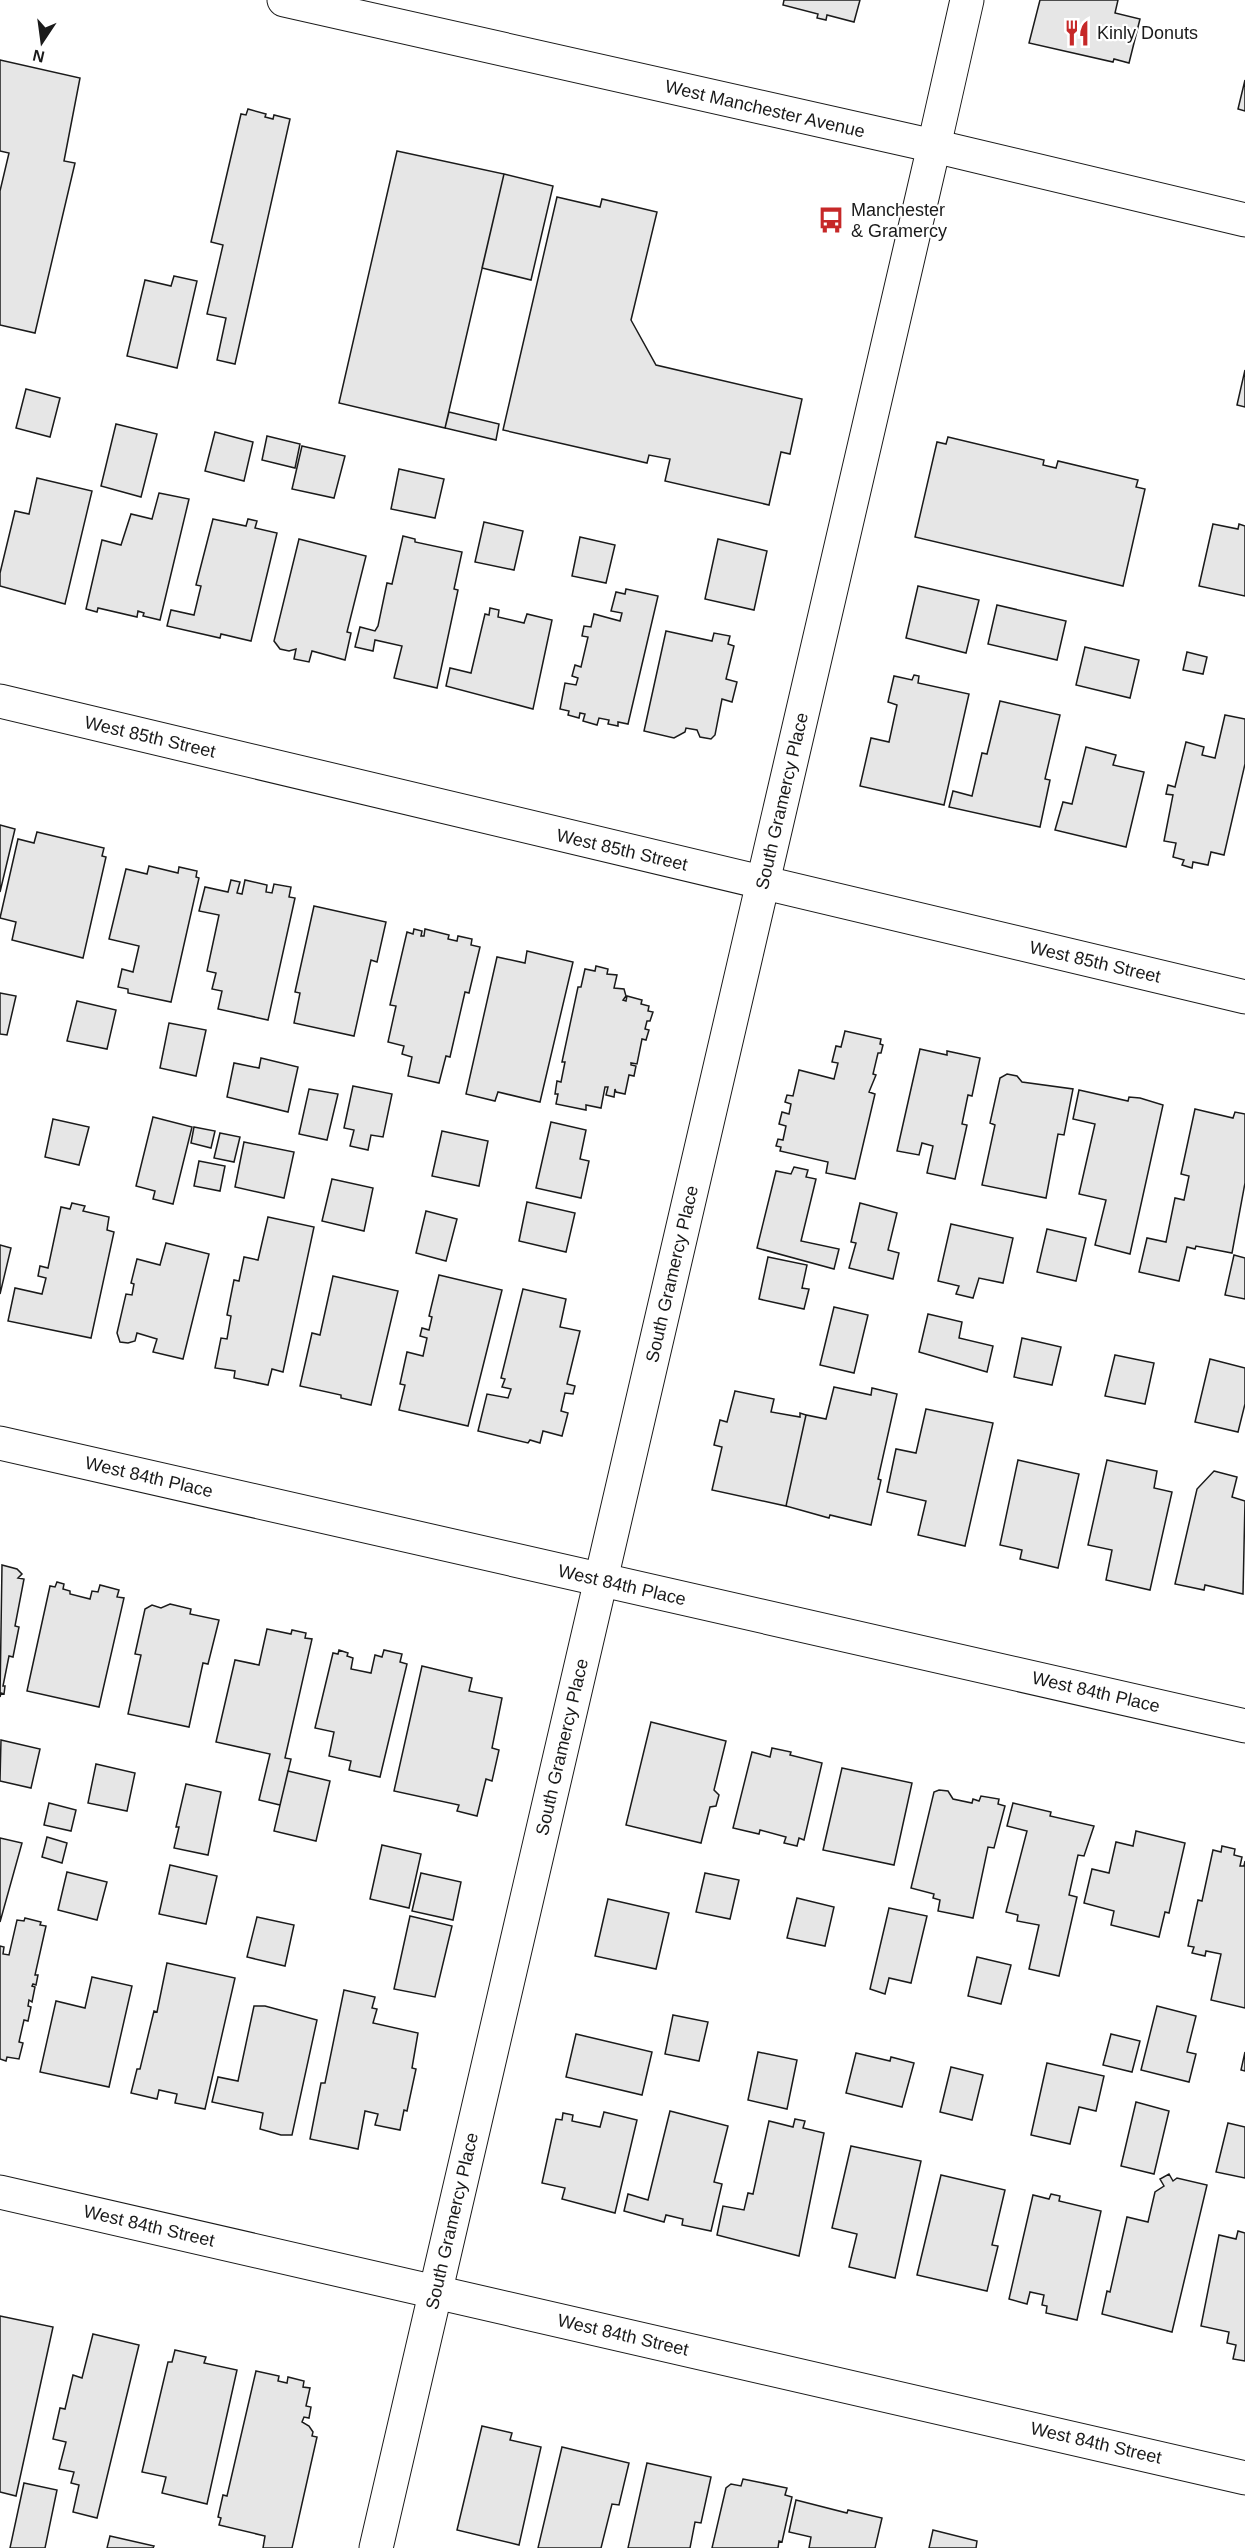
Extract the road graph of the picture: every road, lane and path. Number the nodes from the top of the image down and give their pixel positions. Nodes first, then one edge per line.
1 (284, 0) edge
2 (967, 0) edge
3 (934, 147) junction
4 (1245, 220) edge
5 (0, 701) edge
6 (762, 883) junction
7 (1245, 997) edge
8 (0, 1443) edge
9 (601, 1580) junction
10 (1245, 1726) edge
11 (0, 2192) edge
12 (435, 2292) junction
13 (1245, 2478) edge
14 (376, 2548) edge

1 - 3 street, West Manchester Avenue
2 - 3 street, South Gramercy Place
3 - 4 street, West Manchester Avenue
3 - 6 street, South Gramercy Place
5 - 6 street, West 85th Street
6 - 7 street, West 85th Street
6 - 9 street, South Gramercy Place
8 - 9 street, West 84th Place
9 - 10 street, West 84th Place
9 - 12 street, South Gramercy Place
11 - 12 street, West 84th Street
12 - 13 street, West 84th Street
12 - 14 street, South Gramercy Place

